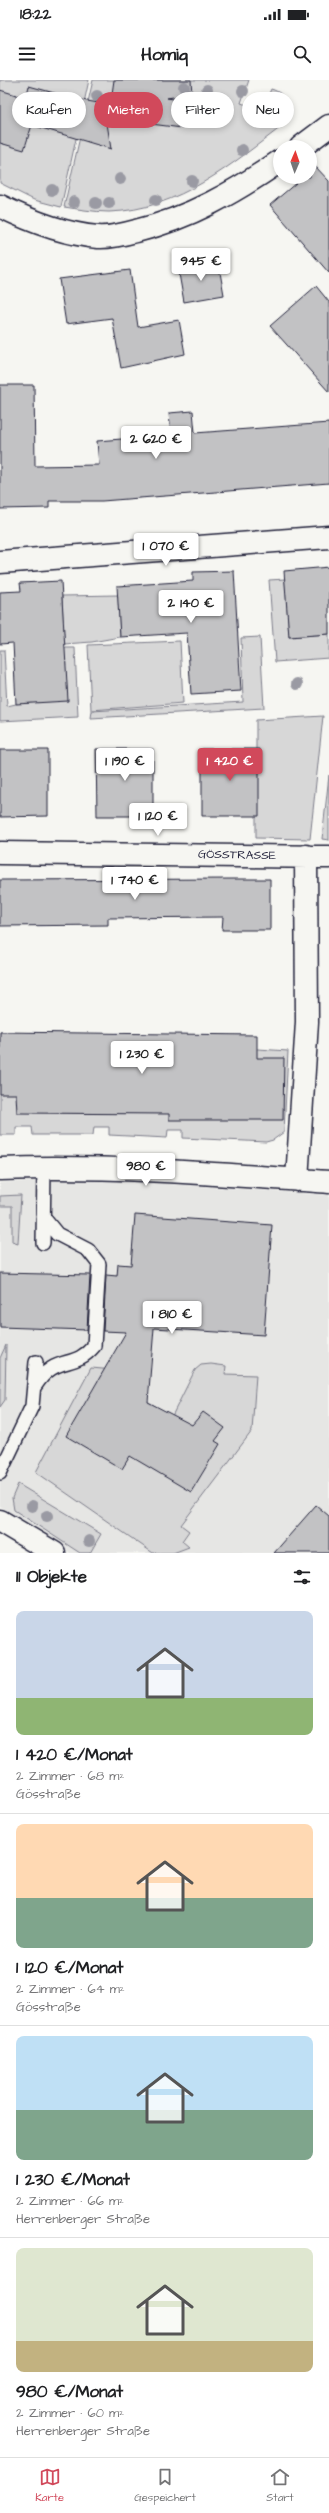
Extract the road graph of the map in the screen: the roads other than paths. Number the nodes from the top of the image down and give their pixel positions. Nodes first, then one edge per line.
1 (329, 126) edge
2 (310, 140) edge
3 (273, 166) edge
4 (0, 206) edge
5 (329, 537) edge
6 (0, 562) edge
7 (0, 853) edge
8 (306, 856) junction
9 (329, 857) edge
10 (44, 1167) junction
11 (0, 1168) edge
12 (297, 1180) junction
13 (329, 1182) edge
14 (43, 1217) junction
15 (42, 1243) dead end
16 (36, 1362) dead end
17 (35, 1386) junction
18 (0, 1473) edge
19 (0, 1521) edge
20 (54, 1553) edge

1 - 2 street
3 - 4 street
5 - 6 street
7 - 8 street, GÖSSTRASSE
8 - 9 street, GÖSSTRASSE
8 - 12 street
10 - 11 street
10 - 12 street
10 - 14 lane
12 - 13 street
14 - 15 lane
14 - 17 lane
16 - 17 lane
17 - 18 lane
19 - 20 street

